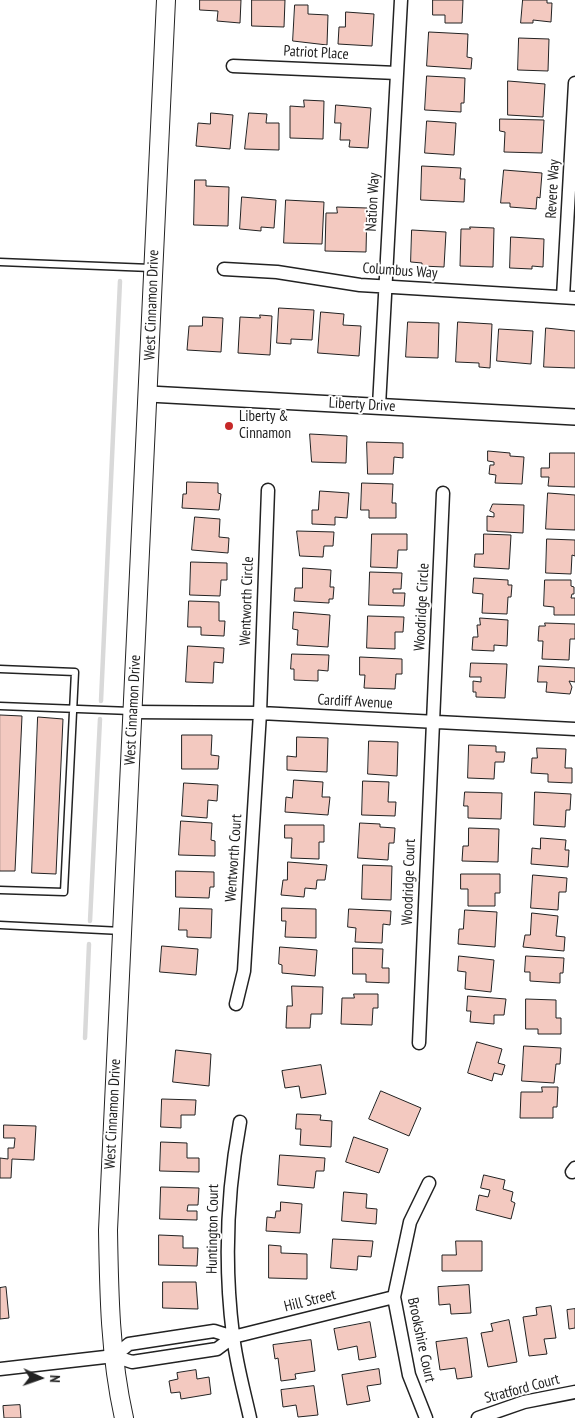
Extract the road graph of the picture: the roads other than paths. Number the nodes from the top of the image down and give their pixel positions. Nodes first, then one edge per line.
1 (166, 0) edge
2 (401, 0) edge
3 (233, 66) dead end
4 (397, 73) junction
5 (575, 83) edge
6 (0, 262) edge
7 (153, 268) junction
8 (224, 269) dead end
9 (385, 287) junction
10 (569, 298) edge
11 (149, 394) junction
12 (379, 406) junction
13 (575, 417) edge
14 (268, 490) dead end
15 (443, 493) dead end
16 (0, 669) edge
17 (0, 706) edge
18 (73, 709) junction
19 (133, 712) junction
20 (260, 713) junction
21 (432, 722) junction
22 (575, 729) edge
23 (0, 890) edge
24 (0, 925) edge
25 (123, 931) junction
26 (236, 1004) dead end
27 (419, 1043) dead end
28 (240, 1122) dead end
29 (429, 1183) dead end
30 (394, 1297) junction
31 (233, 1337) junction
32 (114, 1356) junction
33 (0, 1368) edge
34 (575, 1392) edge
35 (124, 1418) edge
36 (250, 1418) edge
37 (426, 1418) edge
38 (478, 1418) edge

1 - 7 main road, West Cinnamon Drive
2 - 4 street, Nation Way
3 - 4 street, Patriot Place
4 - 9 street, Nation Way
5 - 10 street, Revere Way
6 - 7 lane
7 - 11 main road, West Cinnamon Drive
8 - 9 street, Columbus Way
9 - 10 street, Columbus Way
9 - 12 street, Nation Way
11 - 12 street, Liberty Drive
11 - 19 main road, West Cinnamon Drive
12 - 13 street, Liberty Drive
14 - 20 street, Wentworth Circle
15 - 21 street, Woodridge Circle
16 - 18 lane
17 - 18 lane
18 - 19 lane
18 - 23 lane
19 - 20 street, Cardiff Avenue
19 - 25 main road, West Cinnamon Drive
20 - 21 street, Cardiff Avenue
20 - 26 street, Wentworth Court
21 - 22 street, Cardiff Avenue
21 - 27 street, Woodridge Court
24 - 25 lane
25 - 32 main road, West Cinnamon Drive
28 - 31 street, Huntington Court
29 - 30 street, Brookshire Court
30 - 31 street, Hill Street
30 - 37 street, Brookshire Court
31 - 32 street, Hill Street
31 - 32 street, Hill Street
31 - 36 street, Huntington Court
32 - 33 street, Hill Street
32 - 35 main road, West Cinnamon Drive
34 - 38 street, Stratford Court

